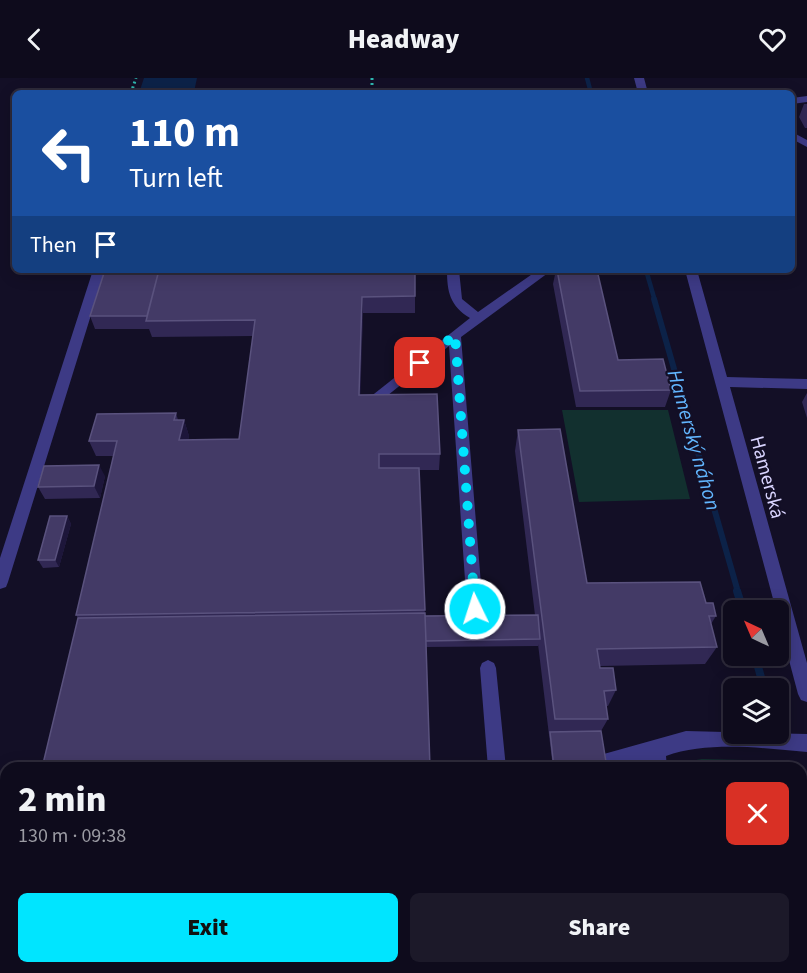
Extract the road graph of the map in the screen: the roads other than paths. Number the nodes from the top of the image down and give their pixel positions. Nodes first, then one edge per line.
1 (98, 273) edge
2 (453, 273) edge
3 (542, 273) edge
4 (692, 273) edge
5 (479, 318) junction
6 (455, 335) junction
7 (722, 382) junction
8 (807, 384) edge
9 (367, 405) edge
10 (0, 582) edge
11 (475, 609) dead end
12 (488, 668) dead end
13 (807, 694) edge
14 (807, 743) edge
15 (658, 759) edge
16 (496, 762) edge
17 (634, 762) edge

1 - 10 street
2 - 5 street
3 - 5 street
4 - 7 street, Hamerská
5 - 6 street
6 - 9 street
6 - 11 street
7 - 8 street
7 - 13 street, Hamerská
12 - 16 street
14 - 15 street
15 - 17 street

